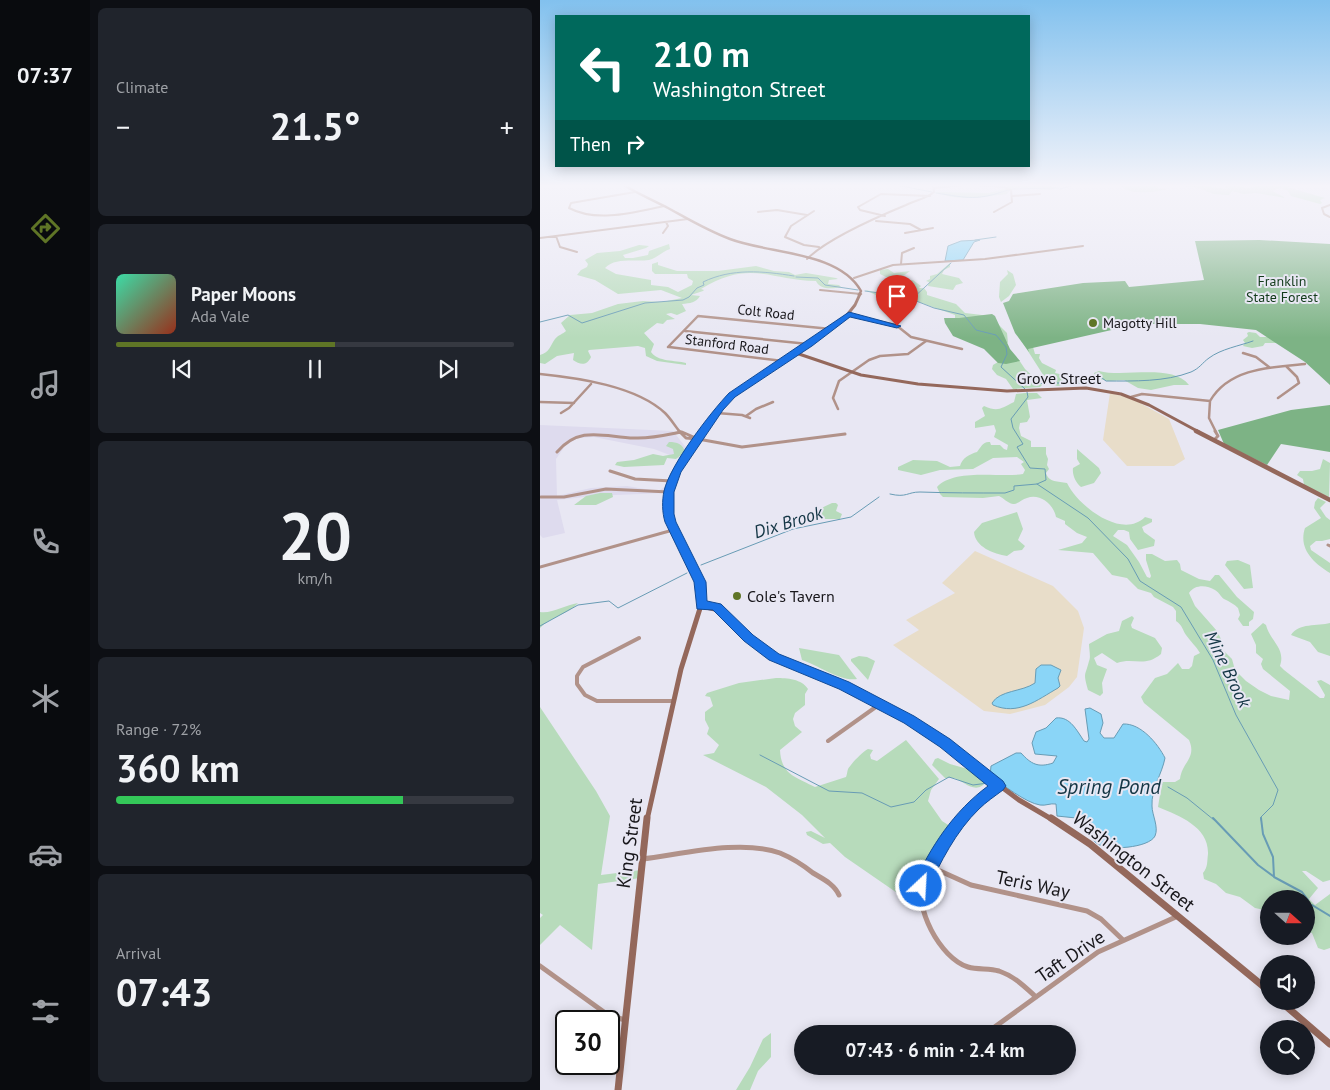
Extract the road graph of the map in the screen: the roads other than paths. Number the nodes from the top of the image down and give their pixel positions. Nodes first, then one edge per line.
1 (556, 236) joint
2 (722, 236) edge
3 (786, 236) edge
4 (843, 236) edge
5 (540, 238) edge
6 (1083, 246) dead end
7 (819, 247) junction
8 (914, 248) dead end
9 (578, 252) dead end
10 (807, 259) junction
11 (901, 264) junction
12 (854, 278) junction
13 (820, 290) dead end
14 (861, 294) junction
15 (849, 315) junction
16 (831, 329) junction
17 (684, 331) junction
18 (926, 341) junction
19 (809, 345) junction
20 (962, 349) dead end
21 (796, 353) junction
22 (1243, 353) dead end
23 (783, 361) junction
24 (1305, 364) dead end
25 (1286, 366) junction
26 (1269, 368) junction
27 (852, 373) junction
28 (540, 374) edge
29 (592, 383) junction
30 (1131, 396) junction
31 (1278, 398) dead end
32 (1210, 401) junction
33 (540, 402) edge
34 (773, 402) dead end
35 (574, 403) junction
36 (838, 409) dead end
37 (561, 413) dead end
38 (716, 413) junction
39 (746, 416) junction
40 (750, 418) dead end
41 (681, 432) junction
42 (845, 434) dead end
43 (698, 439) junction
44 (1214, 440) junction
45 (557, 452) dead end
46 (610, 471) dead end
47 (672, 479) junction
48 (669, 492) junction
49 (541, 497) edge
50 (1330, 500) edge
51 (674, 530) junction
52 (540, 567) edge
53 (702, 606) junction
54 (639, 638) dead end
55 (673, 701) junction
56 (880, 704) junction
57 (828, 741) dead end
58 (998, 786) junction
59 (642, 859) junction
60 (929, 866) junction
61 (839, 895) dead end
62 (1178, 915) junction
63 (1123, 940) junction
64 (540, 966) edge
65 (1260, 983) edge
66 (1036, 997) junction
67 (1290, 1010) edge
68 (626, 1020) junction
69 (998, 1025) edge
70 (1330, 1044) edge
71 (618, 1090) edge

1 - 5 street
1 - 9 street
2 - 10 main road
3 - 7 street
4 - 7 street
6 - 11 street
7 - 10 street
8 - 11 street
10 - 12 main road
11 - 12 street
12 - 14 main road
13 - 14 street
14 - 15 main road
15 - 16 main road
15 - 18 street
16 - 17 street, Colt Road
16 - 19 main road
17 - 19 street
17 - 23 street, Stanford Road
18 - 20 street
18 - 27 street
19 - 21 main road
21 - 23 main road
21 - 27 main road, Grove Street
22 - 26 street
23 - 38 main road
24 - 25 street
25 - 26 street
25 - 31 street
26 - 32 street
27 - 30 main road, Grove Street
27 - 36 street
28 - 29 street
29 - 35 street
29 - 41 street
30 - 32 street
30 - 44 main road, Grove Street
32 - 44 street
33 - 35 street
34 - 39 street
35 - 37 street
38 - 39 street
38 - 43 main road
39 - 40 street
41 - 43 street
41 - 45 street
42 - 43 street
43 - 47 main road
44 - 50 main road, Grove Street
46 - 47 street
47 - 48 main road
48 - 49 street
48 - 51 main road
51 - 52 street
51 - 53 main road
53 - 55 main road, King Street
53 - 56 main road, Washington Street
54 - 55 street
55 - 59 main road, King Street
56 - 57 street
56 - 58 main road, Washington Street
58 - 60 street
58 - 62 main road, Washington Street
59 - 61 street
59 - 68 main road, King Street
60 - 63 street, Teris Way
60 - 66 street
62 - 63 street, Taft Drive
62 - 65 main road, Washington Street
63 - 66 street, Taft Drive
64 - 68 street
66 - 69 street, Taft Drive
67 - 70 main road
68 - 71 main road, King Street

